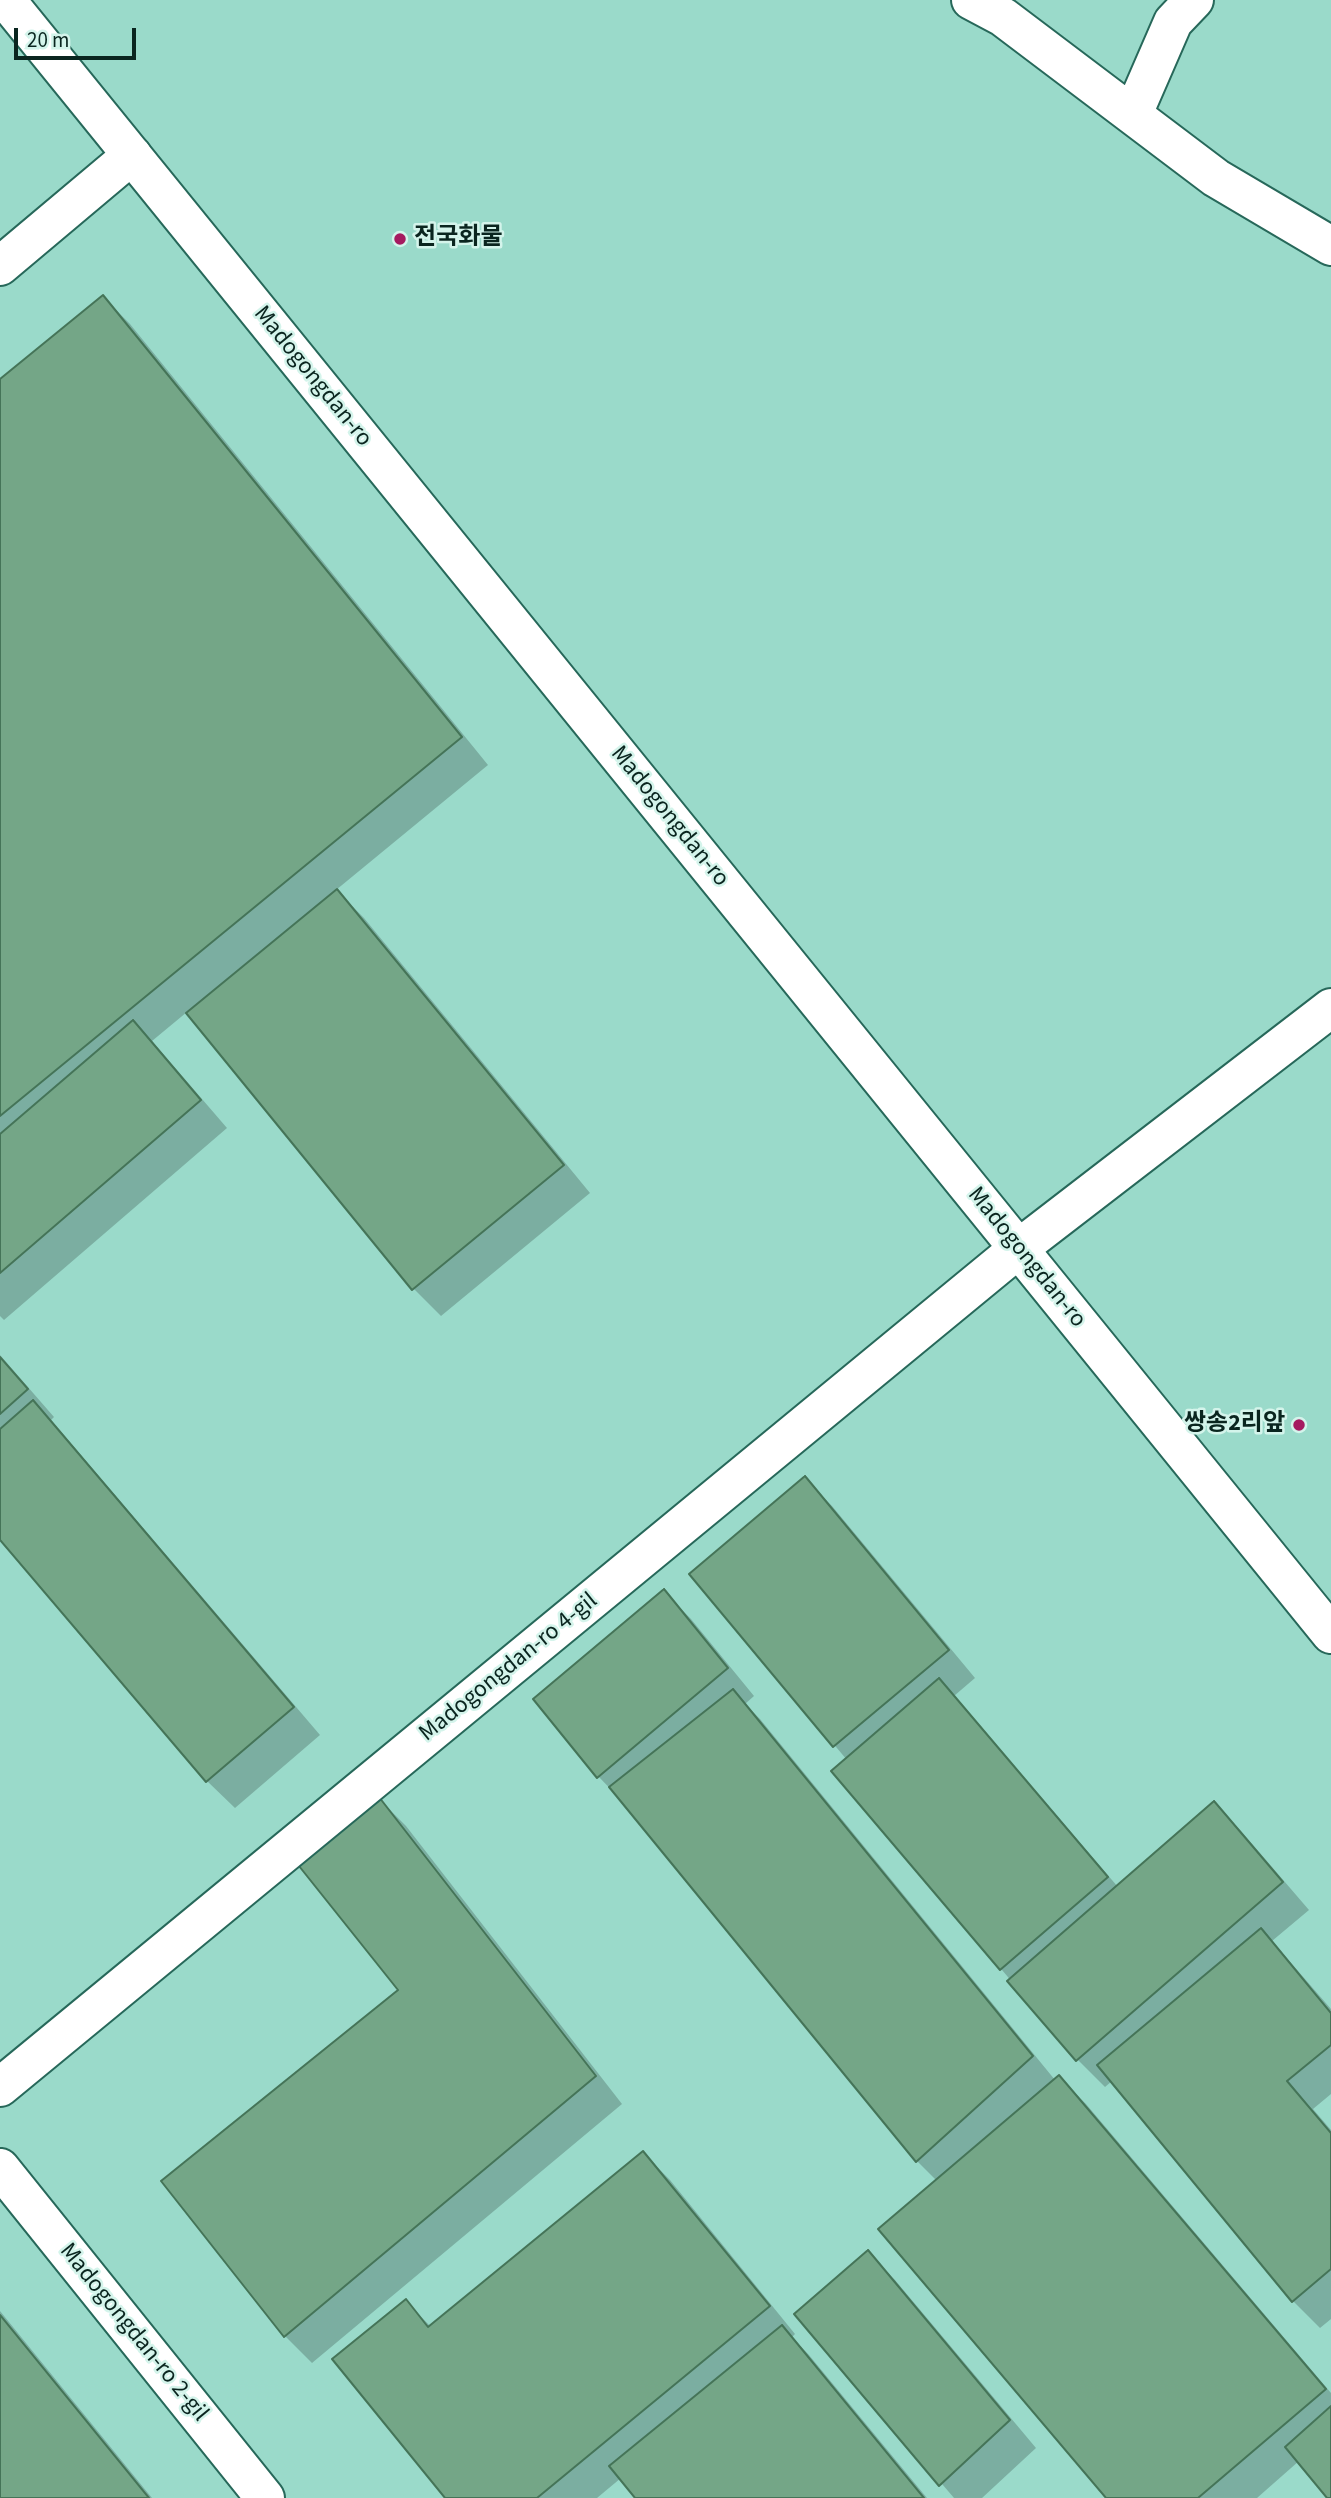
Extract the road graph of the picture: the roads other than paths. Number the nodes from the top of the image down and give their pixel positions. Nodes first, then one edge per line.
1 (6, 0) edge
2 (971, 0) edge
3 (1194, 0) edge
4 (1133, 114) junction
5 (132, 155) junction
6 (1331, 246) edge
7 (0, 266) edge
8 (1331, 1008) edge
9 (1018, 1248) junction
10 (1331, 1634) edge
11 (0, 2087) edge
12 (0, 2168) edge
13 (265, 2498) edge

1 - 5 street, Madogongdan-ro
2 - 4 street
3 - 4 street
4 - 6 street
5 - 7 street
5 - 9 street, Madogongdan-ro
8 - 9 street, Madogongdan-ro 4-gil
9 - 10 street, Madogongdan-ro
9 - 11 street, Madogongdan-ro 4-gil
12 - 13 street, Madogongdan-ro 2-gil

